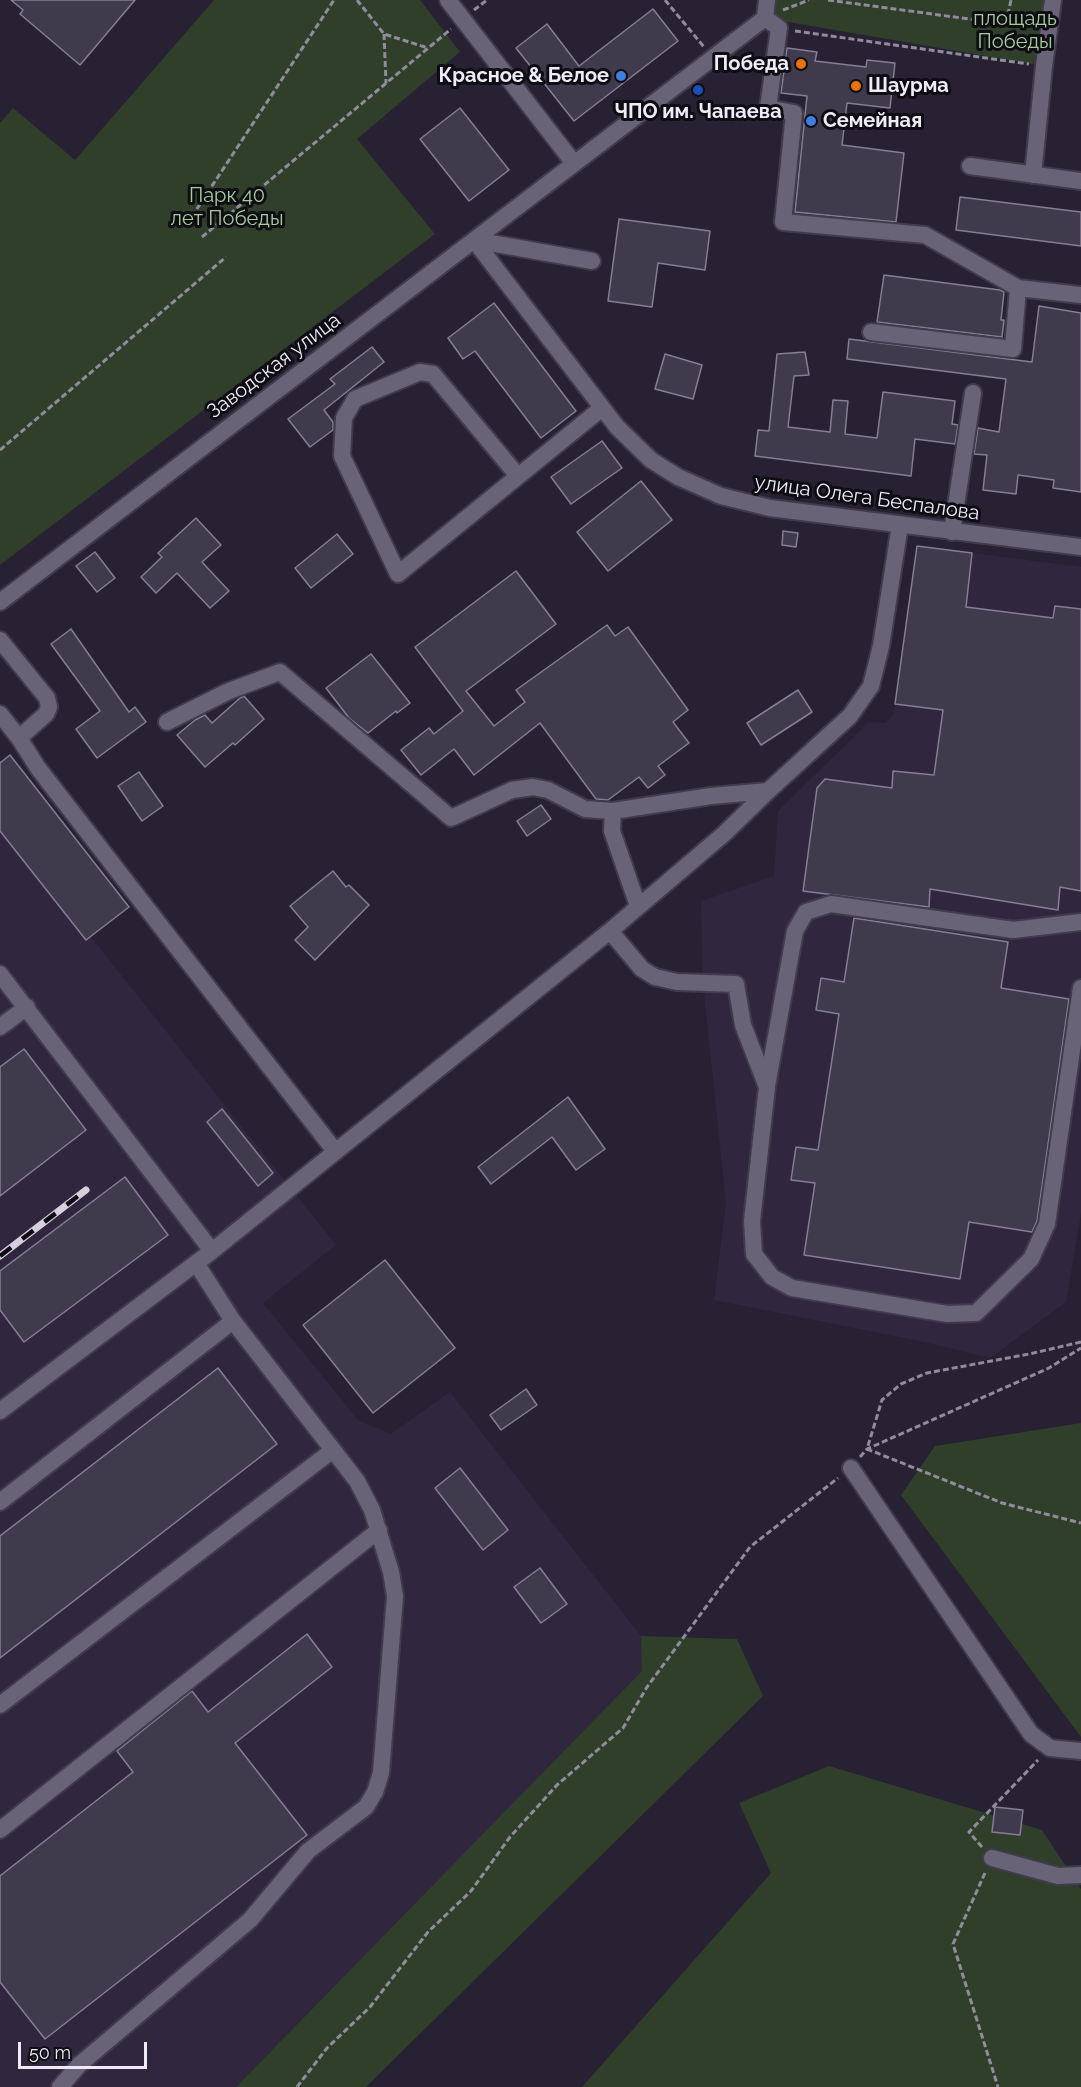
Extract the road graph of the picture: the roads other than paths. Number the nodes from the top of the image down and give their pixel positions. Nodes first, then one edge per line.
1 (448, 0) edge
2 (768, 0) edge
3 (1053, 0) edge
4 (765, 18) junction
5 (573, 162) junction
6 (970, 166) dead end
7 (1033, 175) junction
8 (1081, 181) edge
9 (474, 240) junction
10 (592, 261) dead end
11 (1018, 288) junction
12 (1081, 295) edge
13 (871, 332) dead end
14 (973, 393) dead end
15 (602, 408) junction
16 (518, 476) junction
17 (900, 525) junction
18 (952, 532) junction
19 (1081, 547) edge
20 (0, 602) edge
21 (0, 640) edge
22 (0, 714) edge
23 (167, 722) dead end
24 (19, 738) junction
25 (768, 791) junction
26 (613, 811) junction
27 (638, 906) junction
28 (1081, 922) edge
29 (610, 931) junction
30 (0, 974) edge
31 (1081, 988) edge
32 (27, 1007) junction
33 (0, 1027) edge
34 (767, 1087) junction
35 (335, 1151) junction
36 (212, 1251) junction
37 (196, 1263) junction
38 (233, 1322) junction
39 (0, 1411) edge
40 (333, 1450) junction
41 (851, 1468) road end
42 (0, 1502) edge
43 (379, 1530) junction
44 (0, 1705) edge
45 (1081, 1751) edge
46 (0, 1830) edge
47 (992, 1858) road end
48 (1081, 1875) edge
49 (60, 2087) edge

1 - 5 street
2 - 4 street
3 - 7 street
4 - 5 street, Заводская улица
4 - 11 street
5 - 9 street, Заводская улица
6 - 7 street
7 - 8 street
9 - 10 street
9 - 15 street, улица Олега Беспалова
9 - 20 street, Заводская улица
11 - 12 street
11 - 13 street
14 - 18 street
15 - 16 street
15 - 17 street, улица Олега Беспалова
16 - 16 street
17 - 18 street, улица Олега Беспалова
17 - 25 street
18 - 19 street, улица Олега Беспалова
21 - 24 street
22 - 24 street
23 - 26 street
24 - 35 street
25 - 26 street
25 - 27 street
26 - 27 street
27 - 29 street
28 - 34 street
29 - 34 street
29 - 35 street
30 - 32 street
31 - 34 street
32 - 33 street
32 - 36 street
35 - 36 street
36 - 37 street
37 - 38 street
37 - 39 street
38 - 40 street
38 - 42 street
40 - 43 street
40 - 44 street
41 - 45 street
43 - 46 street
43 - 49 street
47 - 48 street

